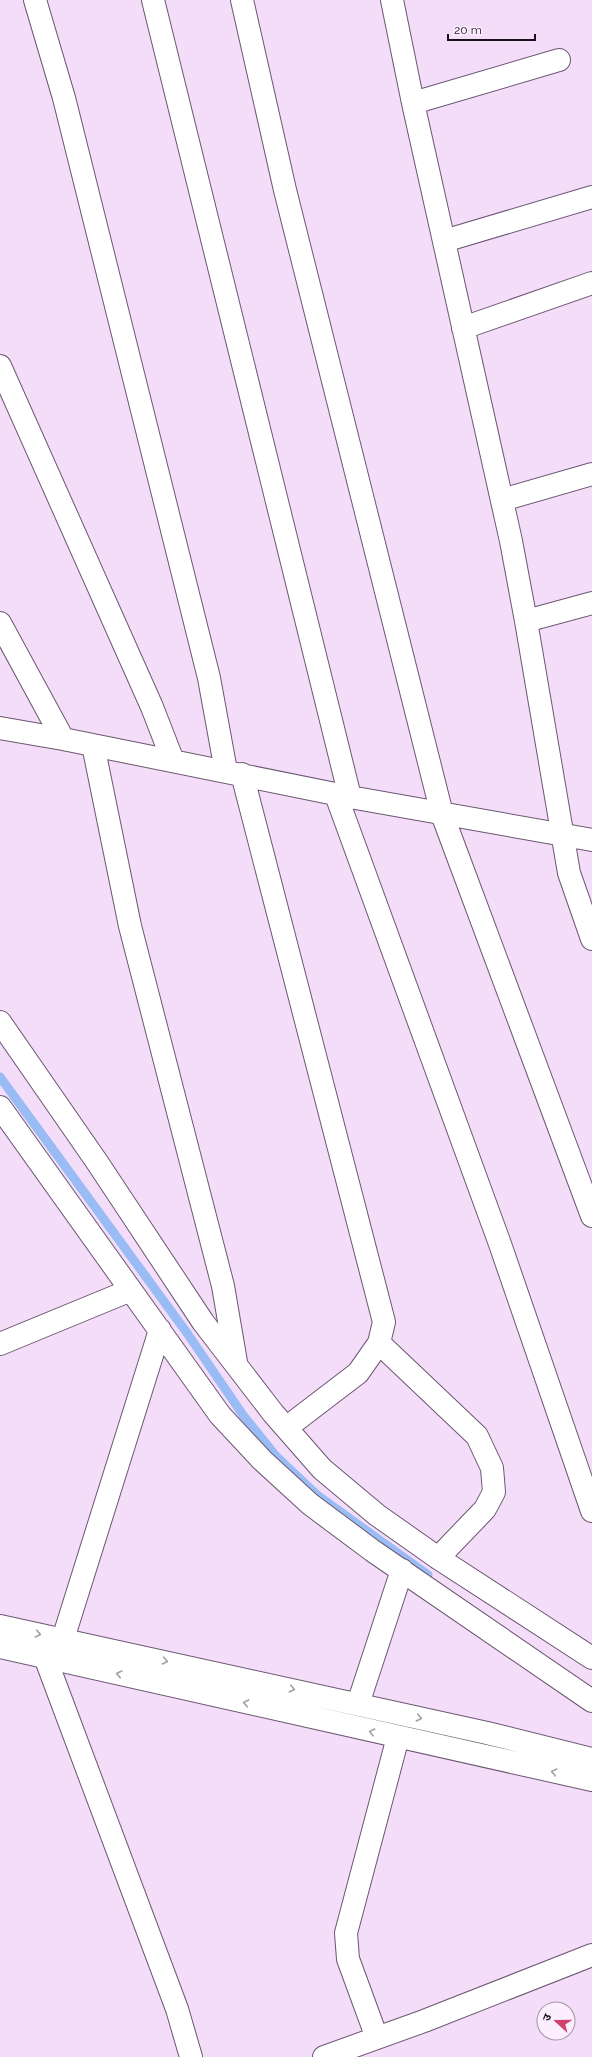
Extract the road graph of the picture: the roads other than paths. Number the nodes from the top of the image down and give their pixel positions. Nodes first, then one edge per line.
1 (35, 0) edge
2 (153, 0) edge
3 (242, 0) edge
4 (392, 0) edge
5 (559, 60) dead end
6 (413, 103) junction
7 (592, 197) edge
8 (444, 241) junction
9 (592, 283) edge
10 (463, 328) junction
11 (0, 366) edge
12 (592, 474) edge
13 (502, 500) junction
14 (592, 604) edge
15 (526, 621) junction
16 (0, 623) edge
17 (0, 728) edge
18 (64, 738) junction
19 (93, 745) junction
20 (173, 761) junction
21 (234, 773) junction
22 (343, 796) junction
23 (442, 814) junction
24 (563, 836) junction
25 (592, 840) edge
26 (592, 939) edge
27 (0, 1022) edge
28 (0, 1107) edge
29 (592, 1216) edge
30 (131, 1290) junction
31 (160, 1330) junction
32 (379, 1343) junction
33 (1, 1346) edge
34 (236, 1366) junction
35 (286, 1428) junction
36 (592, 1512) edge
37 (438, 1558) junction
38 (402, 1570) junction
39 (0, 1626) edge
40 (63, 1639) junction
41 (0, 1646) edge
42 (45, 1657) junction
43 (592, 1658) edge
44 (592, 1701) edge
45 (358, 1704) junction
46 (398, 1737) junction
47 (592, 1760) edge
48 (592, 1780) edge
49 (592, 1955) edge
50 (377, 2038) junction
51 (191, 2057) edge
52 (324, 2057) edge

1 - 21 street
2 - 22 street
3 - 23 street
4 - 6 street
5 - 6 street
6 - 8 street
7 - 8 street
8 - 10 street
9 - 10 street
10 - 13 street
11 - 20 street
12 - 13 street
13 - 15 street
14 - 15 street
15 - 24 street
16 - 18 street
17 - 18 street
18 - 19 street
19 - 20 street
19 - 34 street
20 - 21 street
21 - 22 street
21 - 32 street
22 - 23 street
22 - 36 street
23 - 24 street
23 - 29 street
24 - 25 street
24 - 26 street
27 - 34 street
28 - 30 street
30 - 31 street
30 - 33 street
31 - 38 street
31 - 40 street
32 - 35 street
32 - 37 street
34 - 35 street
35 - 37 street
37 - 43 street
38 - 44 street
38 - 45 street
39 -> 40 street
40 -> 45 street
41 - 42 street
46 -> 42 street
42 - 51 street
45 -> 47 street
48 -> 46 street
46 - 50 street
49 - 50 street
50 - 52 street

